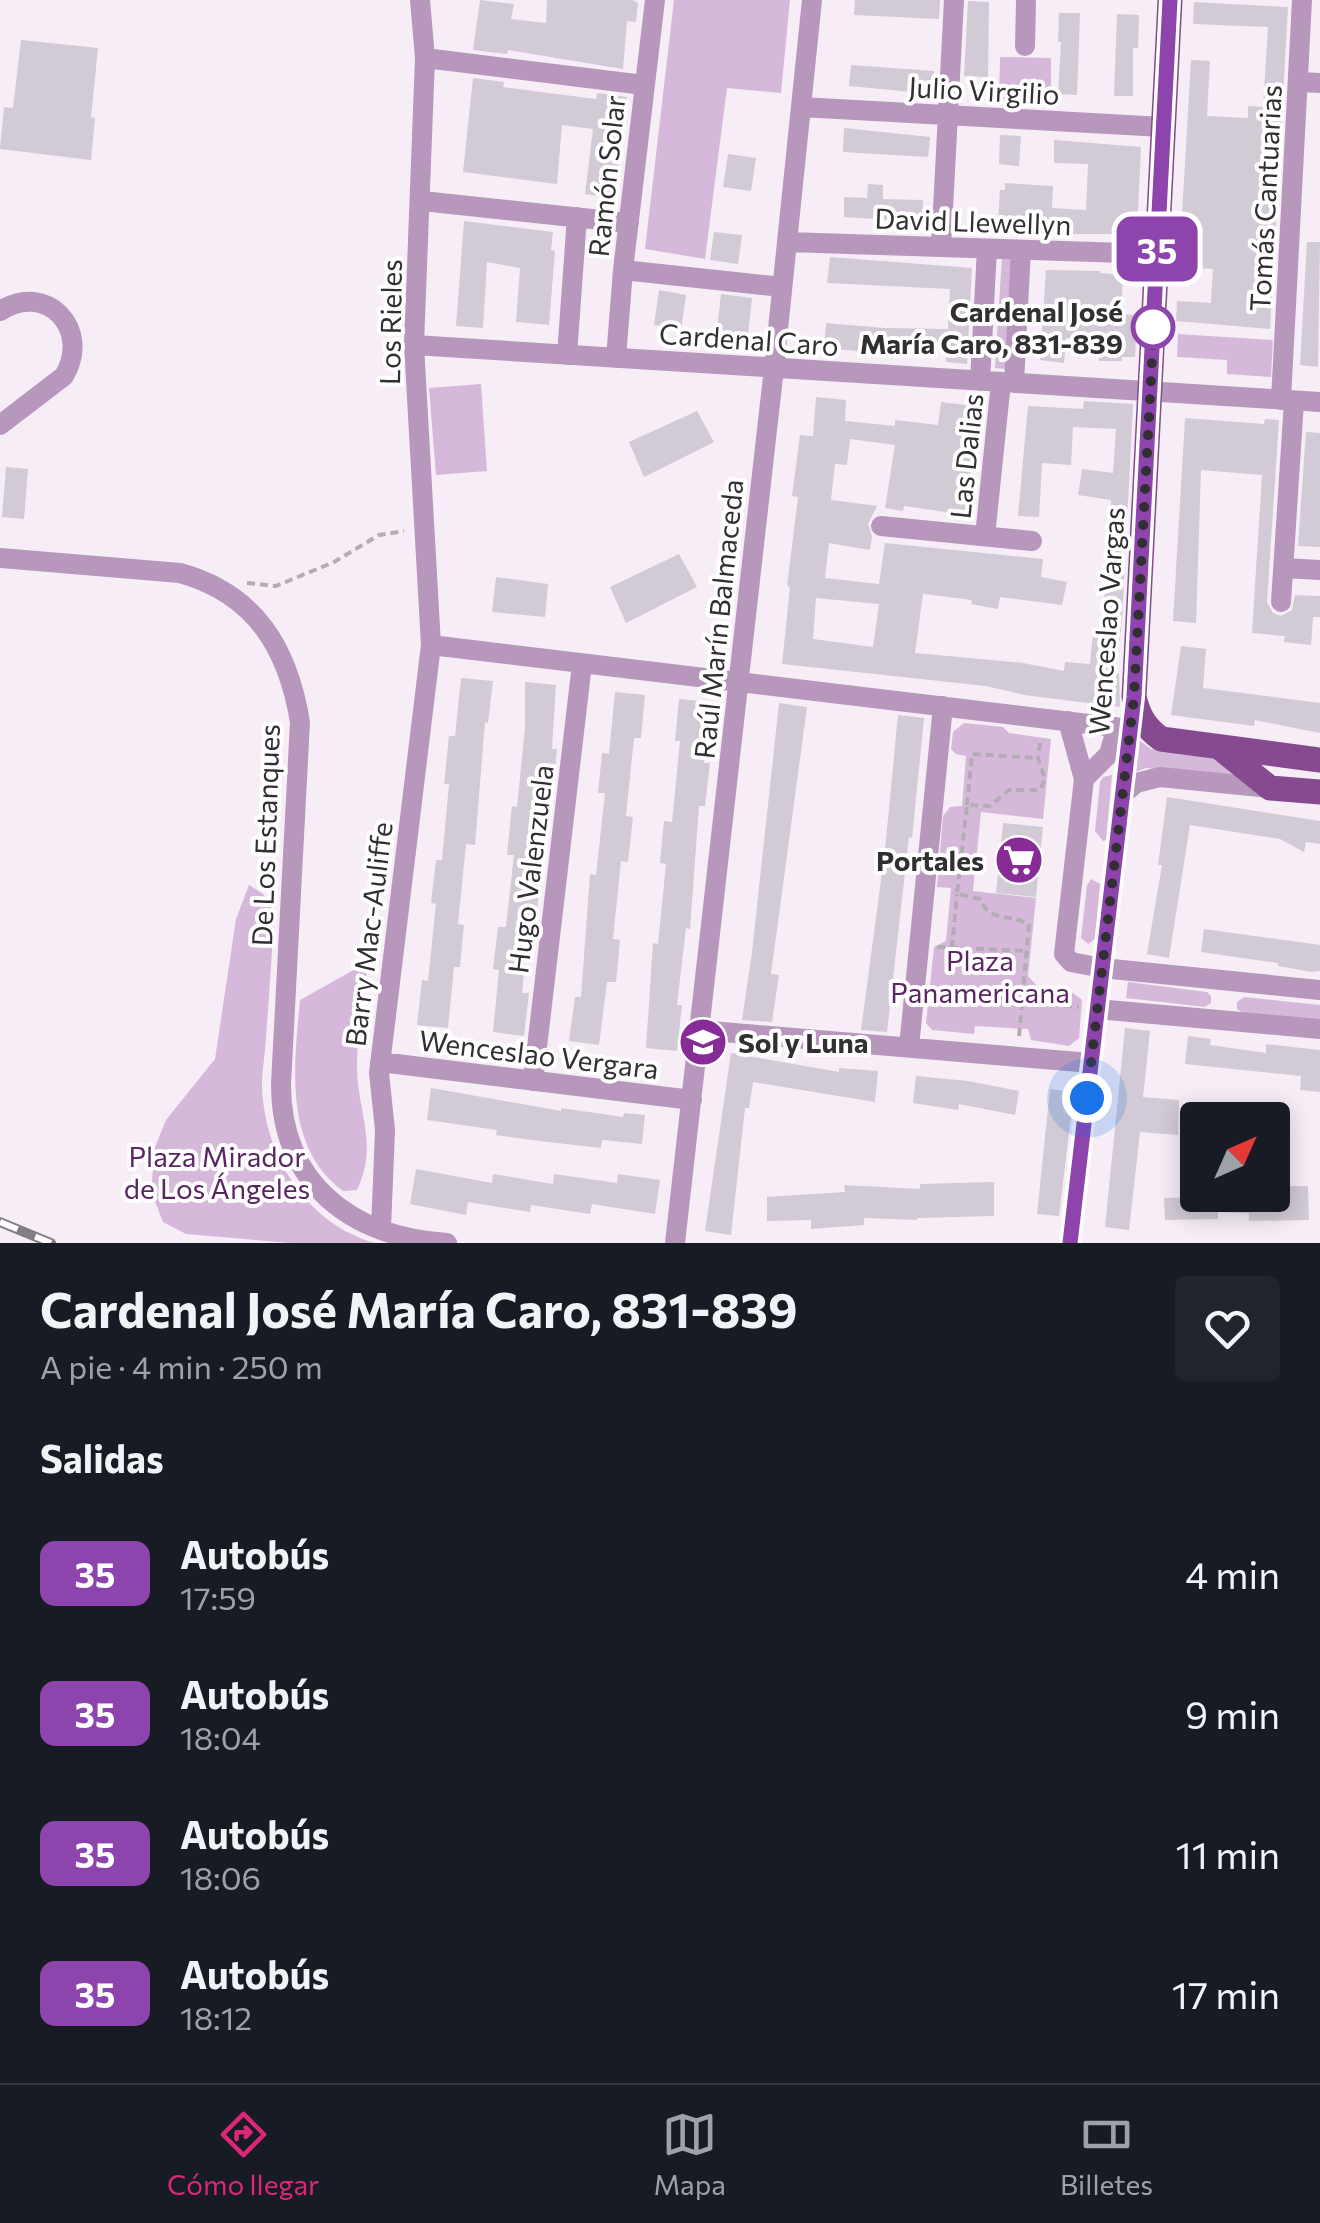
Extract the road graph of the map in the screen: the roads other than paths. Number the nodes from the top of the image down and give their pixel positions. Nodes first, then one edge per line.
1 (420, 0) edge
2 (655, 0) edge
3 (812, 0) edge
4 (954, 0) edge
5 (1026, 0) edge
6 (1170, 0) edge
7 (1302, 0) edge
8 (1025, 46) dead end
9 (425, 58) junction
10 (1310, 82) edge
11 (644, 84) junction
12 (800, 107) junction
13 (948, 115) junction
14 (1164, 128) junction
15 (422, 201) junction
16 (577, 218) junction
17 (629, 223) junction
18 (787, 242) junction
19 (940, 247) junction
20 (988, 249) junction
21 (1021, 250) junction
22 (1157, 254) junction
23 (623, 270) junction
24 (782, 287) junction
25 (0, 312) edge
26 (414, 345) junction
27 (567, 354) junction
28 (616, 358) junction
29 (774, 368) junction
30 (999, 382) junction
31 (1150, 392) junction
32 (1288, 400) junction
33 (1320, 402) edge
34 (0, 425) edge
35 (881, 526) dead end
36 (984, 536) junction
37 (1032, 541) dead end
38 (0, 558) edge
39 (1284, 568) junction
40 (1320, 570) edge
41 (1281, 602) dead end
42 (431, 646) junction
43 (582, 664) junction
44 (738, 682) junction
45 (1134, 697) junction
46 (943, 706) junction
47 (1068, 721) junction
48 (1130, 729) junction
49 (1219, 747) junction
50 (1320, 760) edge
51 (1084, 779) junction
52 (1270, 788) junction
53 (1320, 792) edge
54 (1123, 794) junction
55 (1102, 968) junction
56 (1228, 981) junction
57 (1320, 990) edge
58 (1098, 1010) junction
59 (1222, 1018) junction
60 (1320, 1029) edge
61 (700, 1030) junction
62 (909, 1048) junction
63 (380, 1062) junction
64 (1091, 1063) junction
65 (533, 1081) junction
66 (692, 1100) junction
67 (381, 1229) junction
68 (447, 1243) edge
69 (676, 1243) edge
70 (1070, 1243) edge

1 - 9 street, Los Rieles
2 - 11 street, Ramón Solar
3 - 12 street, Raúl Marín Balmaceda
4 - 13 street
5 - 8 street
6 - 14 main road, Wenceslao Vargas
7 - 10 street, Tomás Cantuarias
9 - 11 street
9 - 15 street, Los Rieles
10 - 32 street, Tomás Cantuarias
11 - 17 street, Ramón Solar
12 - 13 street, Julio Virgilio
12 - 18 street, Raúl Marín Balmaceda
13 - 14 street, Julio Virgilio
13 - 19 street
14 - 22 main road, Wenceslao Vargas
15 - 16 street
15 - 26 street, Los Rieles
16 - 17 street
16 - 27 street, Ramón Solar
17 - 23 street, Ramón Solar
18 - 19 street, David Llewellyn
18 - 24 street, Raúl Marín Balmaceda
19 - 20 street, David Llewellyn
20 - 21 street, David Llewellyn
20 - 30 street
21 - 22 street, David Llewellyn
21 - 30 street
22 - 31 main road, Wenceslao Vargas
23 - 24 street
23 - 28 street, Ramón Solar
24 - 29 street, Raúl Marín Balmaceda
25 - 34 street
26 - 27 street, Cardenal Caro
26 - 42 street, Los Rieles
27 - 28 street, Cardenal Caro
28 - 29 street, Cardenal Caro
29 - 30 street, Cardenal Caro
29 - 44 street, Raúl Marín Balmaceda
30 - 31 street, Cardenal Caro
30 - 36 street, Las Dalias
31 - 32 street, Cardenal Caro
31 - 45 main road, Wenceslao Vargas
32 - 33 street, Cardenal Caro
32 - 39 street, Tomás Cantuarias
35 - 36 street, Las Dalias
36 - 37 street, Las Dalias
38 - 67 street, De Los Estanques
39 - 40 street
39 - 41 street, Tomás Cantuarias
42 - 43 street
42 - 63 street, Barry Mac-Auliffe
43 - 44 street
43 - 65 street, Hugo Valenzuela
44 - 46 street
44 - 61 street, Raúl Marín Balmaceda
45 - 48 street, Wenceslao Vargas
45 - 49 main road
46 - 47 street
46 - 62 street
47 - 48 street
47 - 51 street
48 - 51 street
48 - 54 street, Wenceslao Vargas
49 - 50 main road
49 - 52 main road
51 - 55 street
52 - 53 main road
52 - 54 street
54 - 55 street, Wenceslao Vargas
55 - 56 street
55 - 58 street, Wenceslao Vargas
56 - 57 street
56 - 59 street
58 - 59 street
58 - 64 street, Wenceslao Vargas
59 - 60 street
61 - 62 street
61 - 66 street, Raúl Marín Balmaceda
62 - 64 street
63 - 65 street, Wenceslao Vergara
63 - 67 street, Barry Mac-Auliffe
64 - 70 street, Wenceslao Vargas
65 - 66 street, Wenceslao Vergara
66 - 69 street, Raúl Marín Balmaceda
67 - 68 street, De Los Estanques

